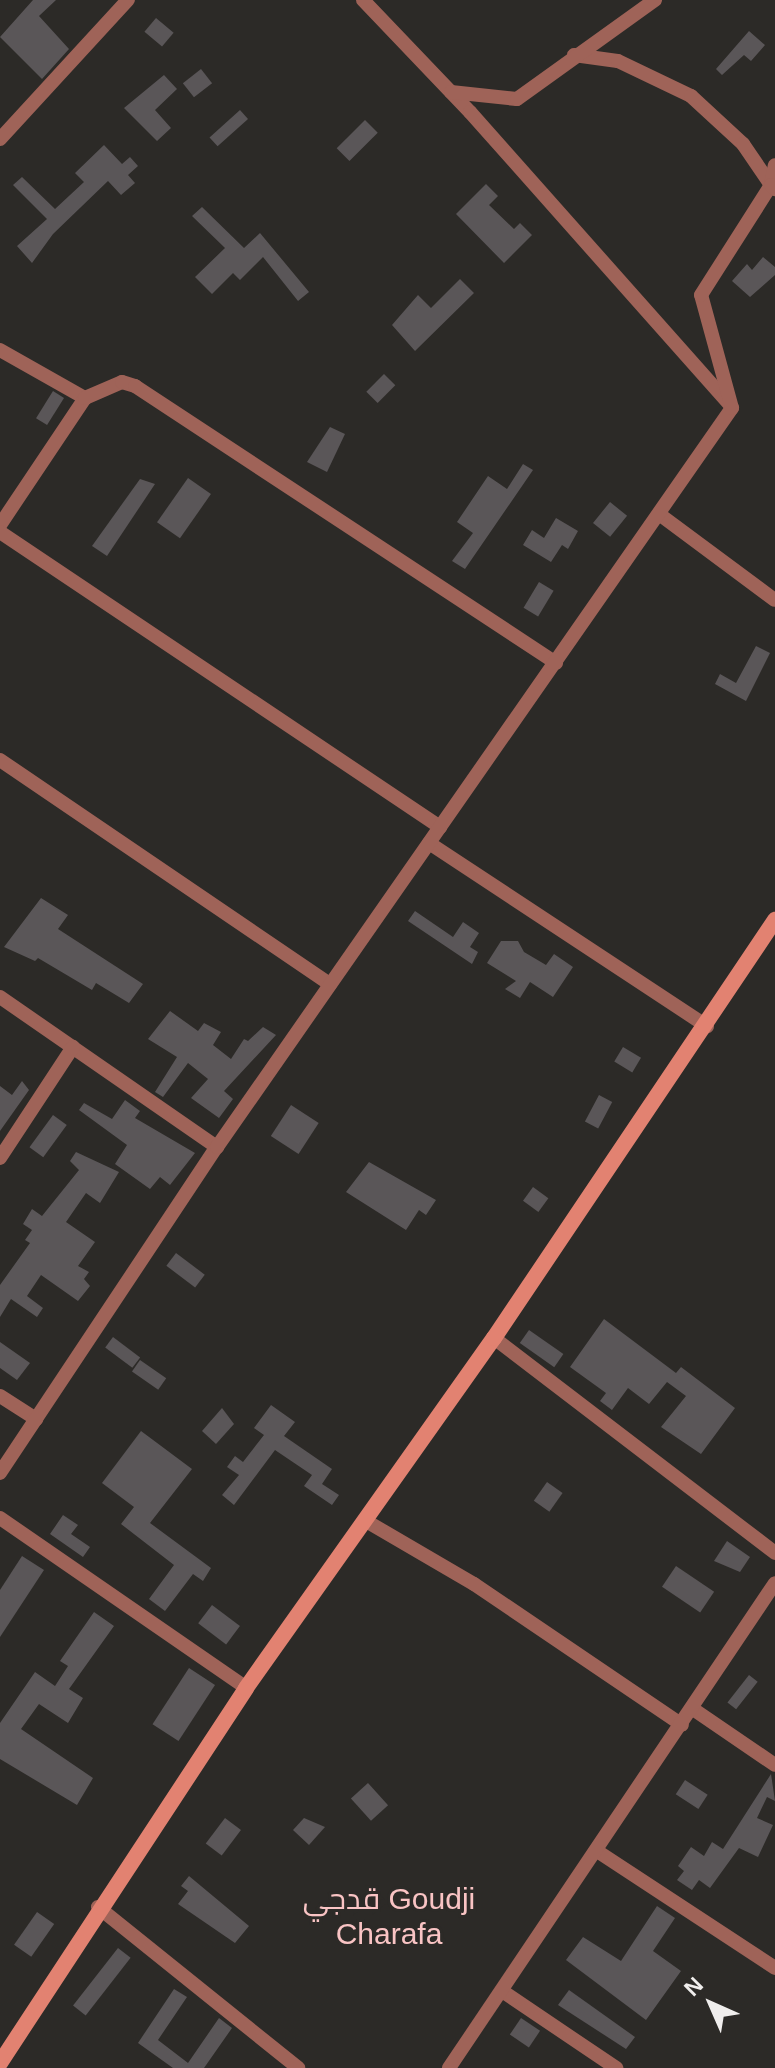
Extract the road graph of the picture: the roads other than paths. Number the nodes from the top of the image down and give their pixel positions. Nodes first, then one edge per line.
1 (128, 0) edge
2 (363, 0) edge
3 (655, 0) edge
4 (574, 55) junction
5 (451, 92) junction
6 (0, 139) edge
7 (775, 165) edge
8 (773, 187) edge
9 (0, 350) edge
10 (85, 398) junction
11 (732, 408) junction
12 (659, 514) junction
13 (0, 525) edge
14 (0, 532) edge
15 (775, 600) edge
16 (556, 663) junction
17 (0, 760) edge
18 (440, 827) junction
19 (429, 843) junction
20 (775, 920) edge
21 (330, 984) junction
22 (0, 997) edge
23 (707, 1026) junction
24 (73, 1047) junction
25 (217, 1147) junction
26 (0, 1158) edge
27 (494, 1338) junction
28 (0, 1396) edge
29 (36, 1419) junction
30 (0, 1473) edge
31 (0, 1518) edge
32 (366, 1521) junction
33 (775, 1553) edge
34 (775, 1583) edge
35 (246, 1688) junction
36 (693, 1709) junction
37 (682, 1725) junction
38 (775, 1765) edge
39 (597, 1851) junction
40 (98, 1907) junction
41 (775, 1968) edge
42 (502, 1991) junction
43 (0, 2063) edge
44 (298, 2068) edge
45 (449, 2068) edge
46 (616, 2068) edge

1 - 6 street
2 - 5 street
3 - 4 street
4 - 5 street
4 - 8 street
5 - 11 street
7 - 8 street
8 - 11 street
9 - 10 street
10 - 13 street
10 - 16 street
11 - 12 street
12 - 15 street
12 - 16 street
14 - 18 street
16 - 18 street
17 - 21 street
18 - 19 street
19 - 21 street
19 - 23 street
20 - 23 main road
21 - 25 street
22 - 24 street
23 - 27 main road
24 - 25 street
24 - 26 street
25 - 29 street
27 - 32 main road
27 - 33 street
28 - 29 street
29 - 30 street
31 - 35 street
32 - 35 main road
32 - 37 street
34 - 36 street
35 - 40 main road
36 - 37 street
36 - 38 street
37 - 39 street
39 - 41 street
39 - 42 street
40 - 43 main road
40 - 44 street
42 - 45 street
42 - 46 street

